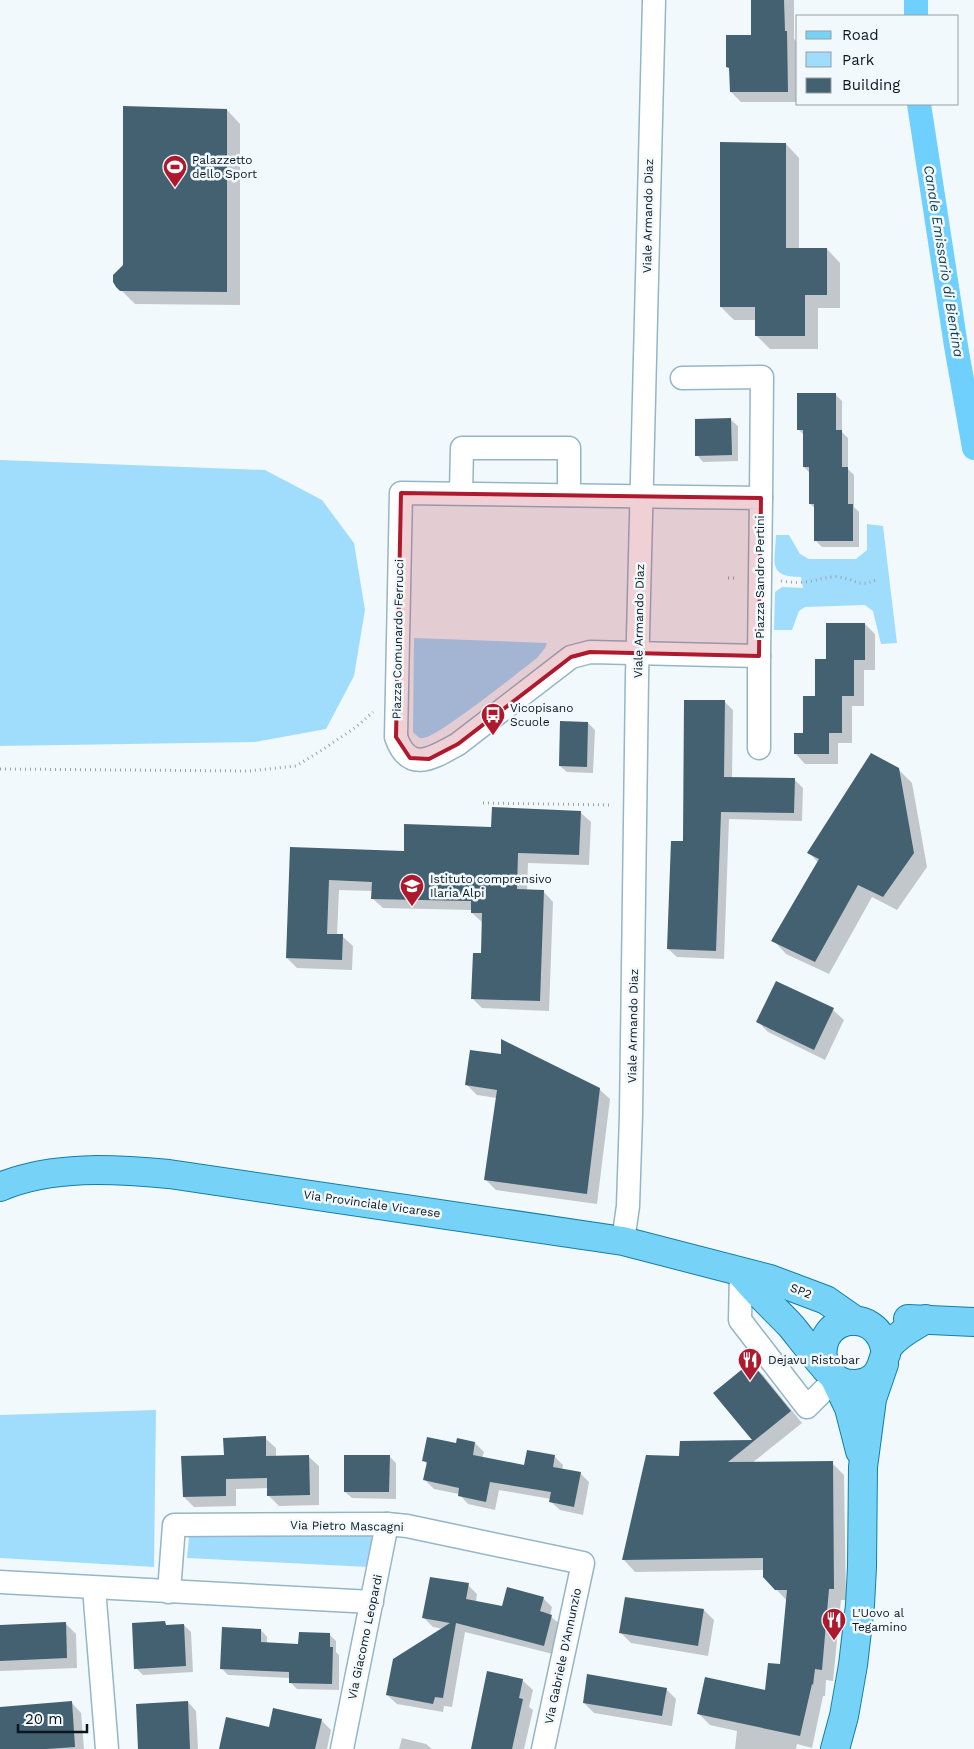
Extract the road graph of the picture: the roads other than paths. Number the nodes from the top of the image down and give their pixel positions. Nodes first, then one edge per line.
1 (654, 0) edge
2 (682, 378) dead end
3 (461, 493) junction
4 (569, 495) junction
5 (642, 496) junction
6 (760, 498) junction
7 (638, 654) junction
8 (759, 656) junction
9 (759, 748) dead end
10 (4, 1179) edge
11 (623, 1241) junction
12 (741, 1273) junction
13 (949, 1320) edge
14 (860, 1321) junction
15 (885, 1359) junction
16 (830, 1374) junction
17 (863, 1467) junction
18 (387, 1524) junction
19 (583, 1563) joint
20 (0, 1582) edge
21 (94, 1588) junction
22 (169, 1592) junction
23 (372, 1602) junction
24 (107, 1749) edge
25 (342, 1749) edge
26 (543, 1749) edge
27 (835, 1749) edge

1 - 5 street, Viale Armando Diaz
2 - 6 street, Piazza Sandro Pertini
3 - 4 street, Piazza Comunardo Ferrucci
3 - 4 street
3 - 7 street, Piazza Comunardo Ferrucci
4 - 5 street, Piazza Comunardo Ferrucci
5 - 6 street, Piazza Sandro Pertini
5 - 7 street, Viale Armando Diaz
6 - 8 street, Piazza Sandro Pertini
7 - 8 street, Piazza Sandro Pertini
7 - 11 street, Viale Armando Diaz
8 - 9 street, Piazza Sandro Pertini
10 - 11 main road, Via Provinciale Vicarese
11 - 12 main road, Via Provinciale Vicarese
12 - 14 main road, SP2
12 - 16 main road
12 - 16 street
13 - 14 main road
13 - 15 main road
14 - 15 main road
14 - 16 main road
15 - 16 main road
15 - 17 main road
16 - 17 main road
17 - 27 main road
18 - 19 street, Via Pietro Mascagni
18 - 22 street, Via Pietro Mascagni
18 - 23 street, Via Giacomo Leopardi
19 - 26 street, Via Gabriele D'Annunzio
20 - 21 street
21 - 22 street
21 - 24 street
22 - 23 street
23 - 25 street, Via Giacomo Leopardi

